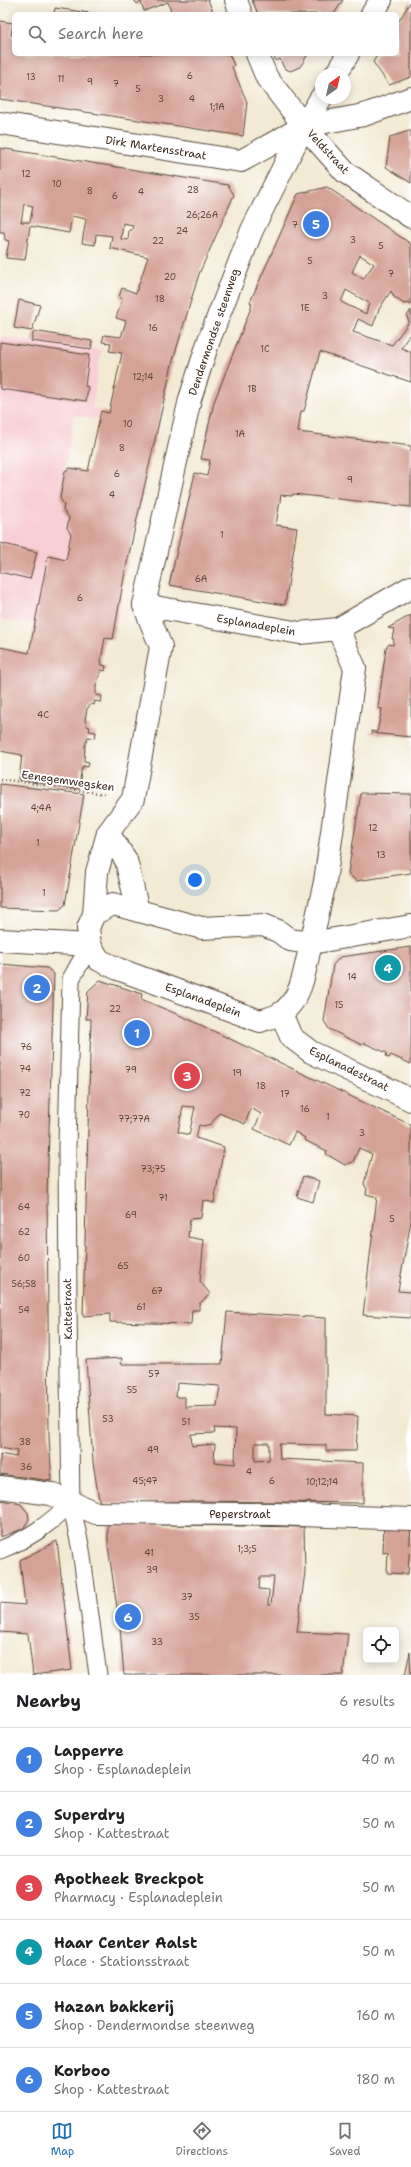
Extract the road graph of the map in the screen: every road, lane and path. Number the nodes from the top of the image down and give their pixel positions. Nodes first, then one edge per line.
1 (236, 0) edge
2 (381, 0) edge
3 (240, 12) edge
4 (373, 12) edge
5 (258, 56) edge
6 (347, 56) edge
7 (340, 68) edge
8 (411, 98) edge
9 (317, 104) edge
10 (0, 123) edge
11 (304, 126) junction
12 (411, 217) edge
13 (411, 587) edge
14 (144, 605) junction
15 (338, 630) junction
16 (0, 779) edge
17 (133, 798) junction
18 (108, 833) junction
19 (138, 911) junction
20 (94, 914) junction
21 (411, 926) edge
22 (0, 940) edge
23 (311, 943) junction
24 (90, 945) junction
25 (281, 1014) junction
26 (411, 1100) edge
27 (0, 1487) edge
28 (71, 1503) junction
29 (411, 1519) edge
30 (0, 1550) edge
31 (98, 1675) edge

1 - 3 street
2 - 4 street
5 - 11 street, Veldstraat
6 - 7 street
8 - 11 street
9 - 11 street, Dendermondse steenweg
10 - 11 street, Dirk Martensstraat
11 - 12 street, Veldstraat
11 - 14 street, Dendermondse steenweg
13 - 15 street
14 - 15 street, Esplanadeplein
14 - 17 street
15 - 23 street
16 - 17 path, Eenegemwegsken
17 - 18 street
18 - 19 street
18 - 20 street
19 - 20 street
19 - 23 street
20 - 24 street
21 - 23 street
22 - 24 street
23 - 25 street
24 - 25 street, Esplanadeplein
24 - 28 street, Kattestraat
25 - 26 street, Esplanadestraat
27 - 28 street, Peperstraat
28 - 29 street, Peperstraat
28 - 30 street
28 - 31 street, Kattestraat

